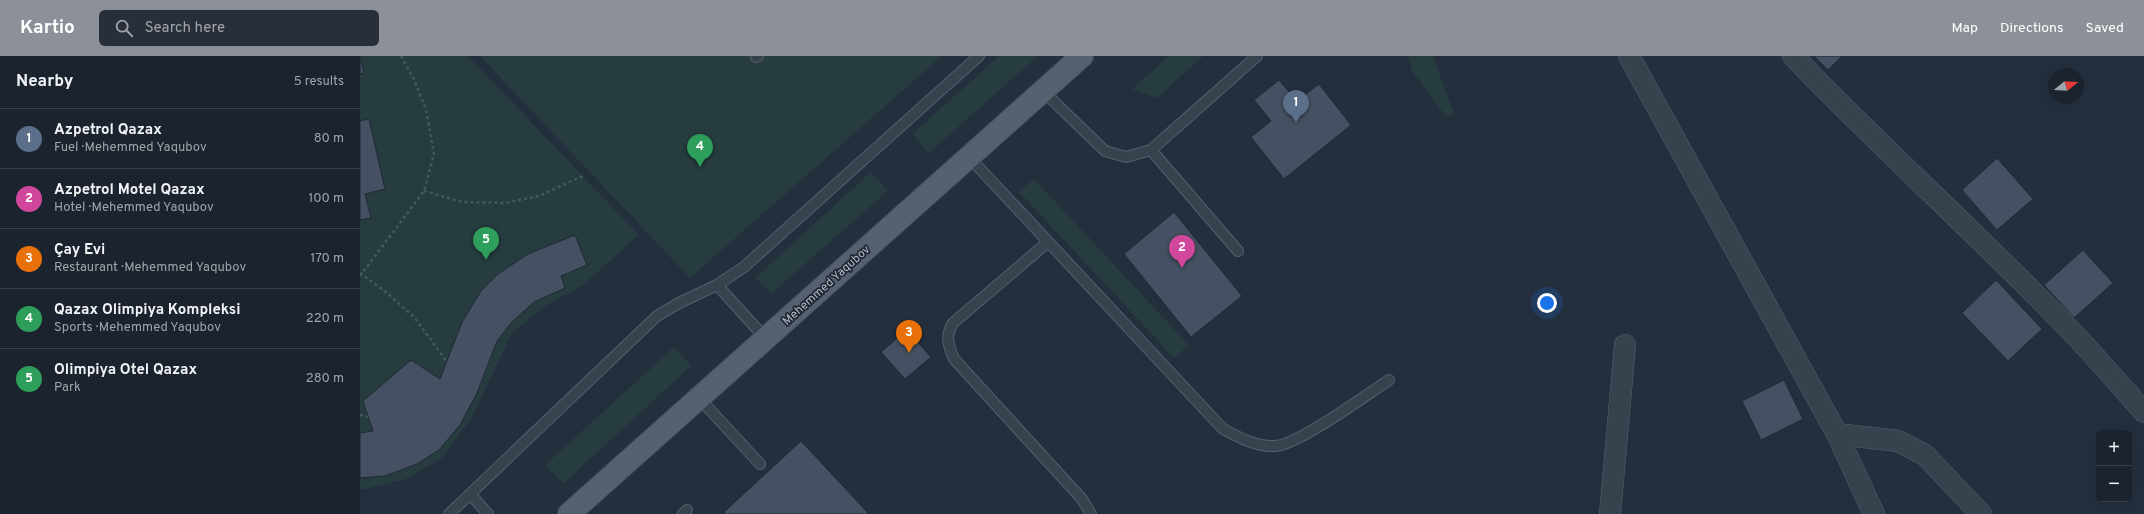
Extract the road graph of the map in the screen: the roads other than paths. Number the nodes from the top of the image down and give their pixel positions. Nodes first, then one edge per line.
1 (979, 56) edge
2 (1082, 56) edge
3 (1257, 56) edge
4 (1629, 56) edge
5 (1793, 56) edge
6 (1043, 91) junction
7 (1151, 150) junction
8 (969, 157) junction
9 (1048, 242) junction
10 (1238, 251) dead end
11 (717, 285) junction
12 (766, 339) junction
13 (1625, 345) dead end
14 (1389, 380) dead end
15 (699, 398) junction
16 (2144, 412) edge
17 (1836, 434) junction
18 (760, 464) dead end
19 (470, 494) junction
20 (449, 514) edge
21 (488, 514) edge
22 (569, 514) edge
23 (1091, 514) edge
24 (1610, 514) edge
25 (1874, 514) edge
26 (1981, 514) edge

1 - 11 lane
2 - 6 main road, Mehemmed Yaqubov
3 - 7 lane
4 - 17 street
5 - 16 street
6 - 7 lane
6 - 8 main road, Mehemmed Yaqubov
7 - 10 lane
8 - 9 lane
8 - 12 main road, Mehemmed Yaqubov
9 - 14 lane
9 - 23 lane
11 - 12 lane
11 - 19 lane
12 - 15 main road, Mehemmed Yaqubov
13 - 24 street
15 - 18 lane
15 - 22 main road, Mehemmed Yaqubov
17 - 25 street
17 - 26 street
19 - 20 lane
19 - 21 lane

